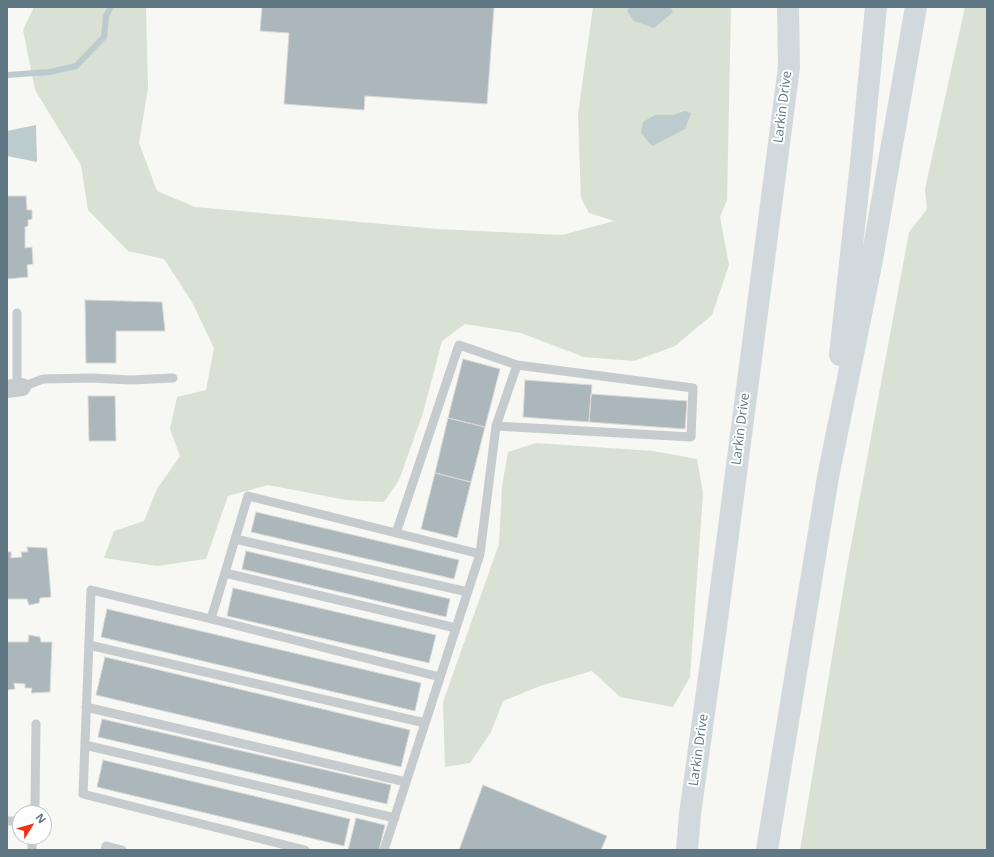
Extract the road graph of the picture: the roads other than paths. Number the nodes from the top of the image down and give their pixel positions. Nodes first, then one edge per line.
1 (788, 7) edge
2 (876, 7) edge
3 (916, 7) edge
4 (17, 313) dead end
5 (517, 365) junction
6 (173, 378) dead end
7 (15, 388) edge
8 (496, 426) junction
9 (828, 477) junction
10 (396, 533) junction
11 (235, 538) junction
12 (480, 554) junction
13 (225, 573) junction
14 (468, 592) junction
15 (211, 619) junction
16 (456, 628) junction
17 (89, 645) junction
18 (440, 677) junction
19 (86, 707) junction
20 (425, 723) junction
21 (36, 724) dead end
22 (85, 745) junction
23 (406, 782) junction
24 (34, 805) edge
25 (395, 818) junction
26 (105, 850) edge
27 (122, 850) edge
28 (305, 850) edge
29 (384, 850) edge
30 (687, 850) edge
31 (767, 850) edge

1 - 30 main road, Larkin Drive
2 - 9 main road
3 - 9 main road
4 - 7 lane
5 - 8 lane
5 - 8 lane
5 - 10 lane
6 - 7 lane
8 - 12 lane
9 - 31 main road
10 - 11 lane
10 - 12 lane
11 - 13 lane
11 - 14 lane
12 - 14 lane
13 - 15 lane
13 - 16 lane
14 - 16 lane
15 - 17 lane
15 - 18 lane
16 - 18 lane
17 - 19 lane
17 - 20 lane
18 - 20 lane
19 - 22 lane
19 - 23 lane
20 - 23 lane
21 - 24 lane
22 - 25 lane
22 - 28 lane
23 - 25 lane
25 - 29 lane
26 - 27 lane

